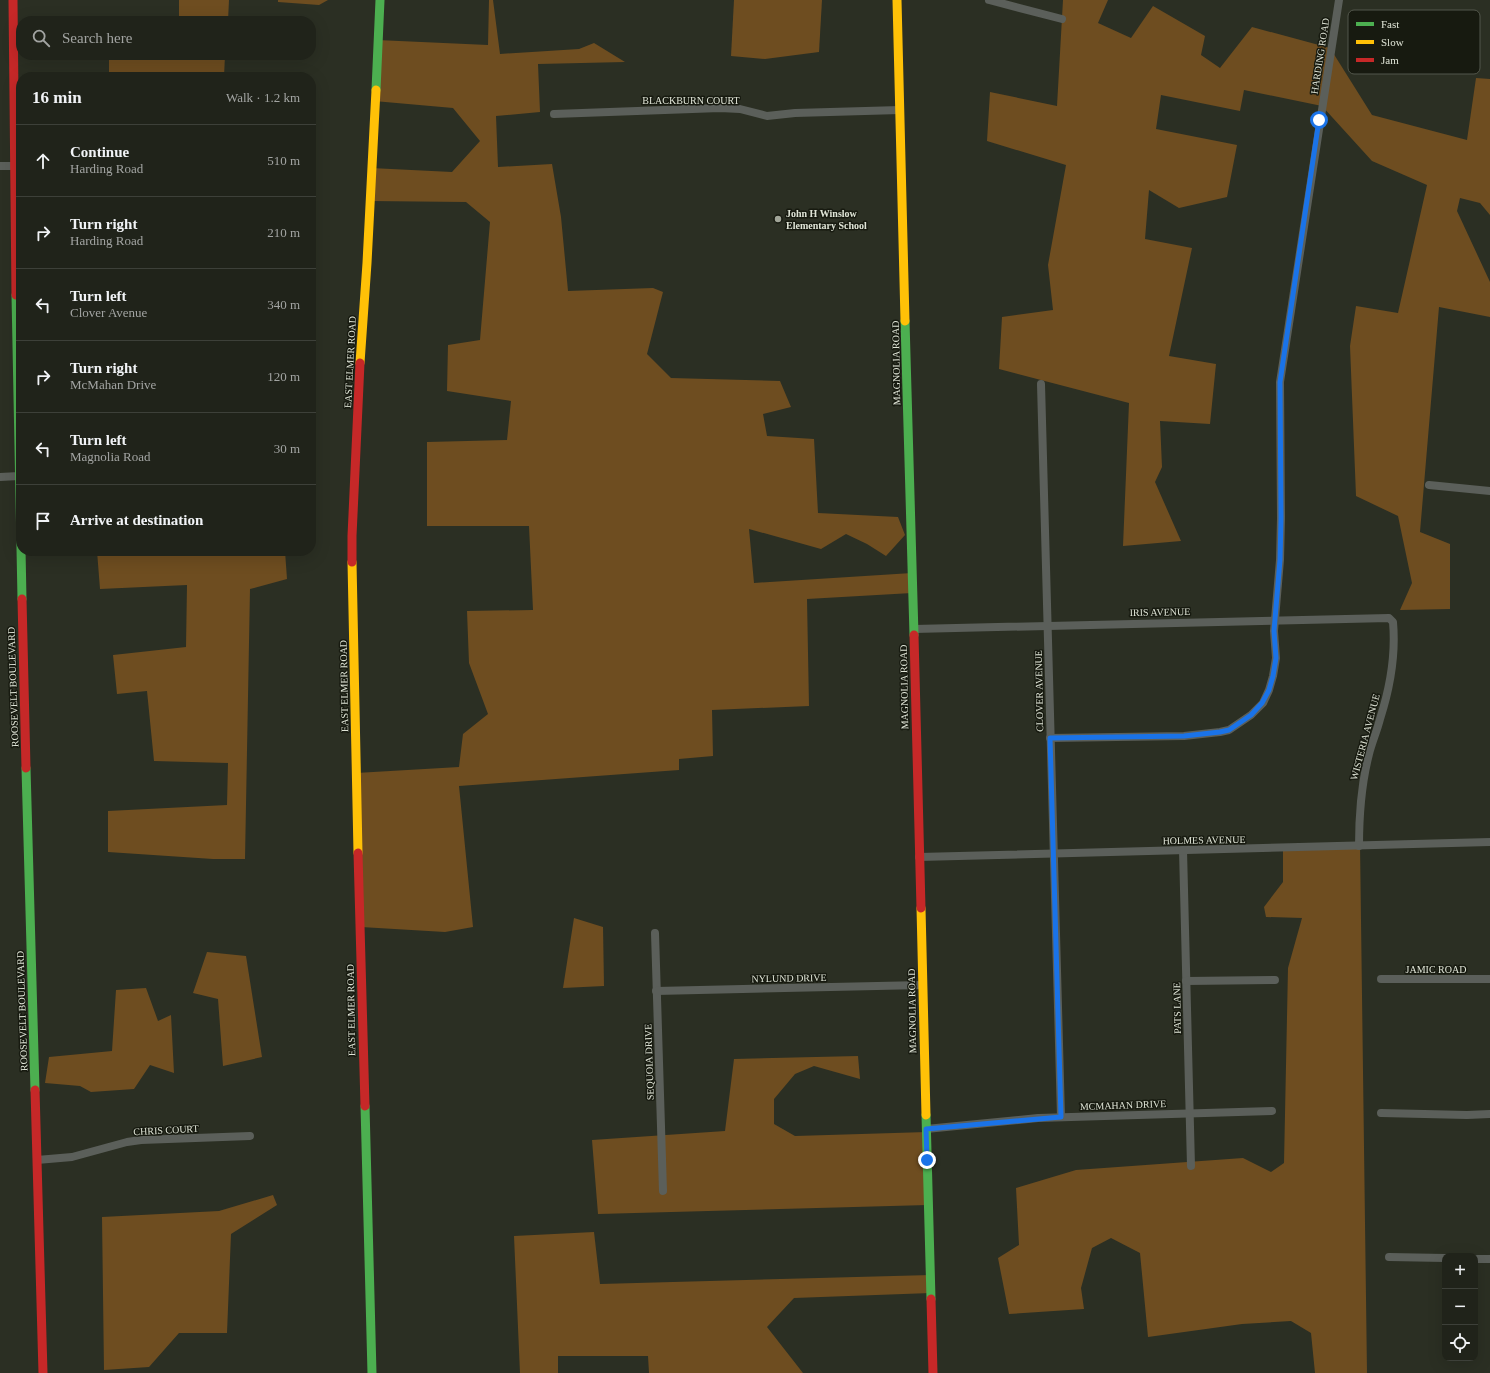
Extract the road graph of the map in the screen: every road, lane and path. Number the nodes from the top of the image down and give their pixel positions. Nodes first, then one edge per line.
1 (13, 0) edge
2 (380, 0) edge
3 (897, 0) edge
4 (988, 0) edge
5 (1339, 0) edge
6 (1062, 19) dead end
7 (900, 110) junction
8 (554, 114) dead end
9 (0, 166) edge
10 (15, 166) junction
11 (16, 244) edge
12 (1041, 384) dead end
13 (16, 476) edge
14 (0, 477) edge
15 (1429, 485) dead end
16 (1490, 491) edge
17 (21, 556) edge
18 (1274, 620) junction
19 (1048, 625) junction
20 (914, 629) junction
21 (1393, 635) joint
22 (1050, 738) junction
23 (1490, 842) edge
24 (1359, 846) junction
25 (1183, 850) junction
26 (1053, 854) junction
27 (919, 857) junction
28 (655, 933) dead end
29 (1381, 979) dead end
30 (1490, 979) edge
31 (1275, 980) dead end
32 (1186, 981) junction
33 (923, 985) junction
34 (656, 991) junction
35 (1272, 1111) dead end
36 (1190, 1113) junction
37 (1381, 1113) dead end
38 (1490, 1114) edge
39 (1061, 1117) junction
40 (926, 1129) junction
41 (250, 1136) dead end
42 (37, 1160) junction
43 (1191, 1166) dead end
44 (663, 1191) dead end
45 (1389, 1257) dead end
46 (1442, 1258) edge
47 (1478, 1259) edge
48 (1490, 1259) edge
49 (43, 1373) edge
50 (372, 1373) edge
51 (932, 1373) edge

1 - 10 street, ROOSEVELT BOULEVARD
2 - 50 street, EAST ELMER ROAD
3 - 7 street, MAGNOLIA ROAD
4 - 6 street
5 - 18 street, HARDING ROAD
7 - 8 street, BLACKBURN COURT
7 - 20 street, MAGNOLIA ROAD
9 - 10 street
10 - 11 street, ROOSEVELT BOULEVARD
12 - 19 street, CLOVER AVENUE
13 - 14 street
15 - 16 street
17 - 42 street, ROOSEVELT BOULEVARD
18 - 19 street, IRIS AVENUE
18 - 21 street, IRIS AVENUE
18 - 22 street, HARDING ROAD
19 - 20 street, IRIS AVENUE
19 - 22 street, CLOVER AVENUE
20 - 27 street, MAGNOLIA ROAD
21 - 24 street, WISTERIA AVENUE
22 - 26 street, CLOVER AVENUE
23 - 24 street, HOLMES AVENUE
24 - 25 street, HOLMES AVENUE
25 - 26 street, HOLMES AVENUE
25 - 32 street, PATS LANE
26 - 27 street, HOLMES AVENUE
26 - 39 street, CLOVER AVENUE
27 - 33 street, MAGNOLIA ROAD
28 - 34 street, SEQUOIA DRIVE
29 - 30 street, JAMIC ROAD
31 - 32 street
32 - 36 street, PATS LANE
33 - 34 street, NYLUND DRIVE
33 - 40 street, MAGNOLIA ROAD
34 - 44 street, SEQUOIA DRIVE
35 - 36 street, MCMAHAN DRIVE
36 - 39 street, MCMAHAN DRIVE
36 - 43 street, PATS LANE
37 - 38 street
39 - 40 street, MCMAHAN DRIVE
40 - 51 street, MAGNOLIA ROAD
41 - 42 street, CHRIS COURT
42 - 49 street, ROOSEVELT BOULEVARD
45 - 46 street
47 - 48 street

